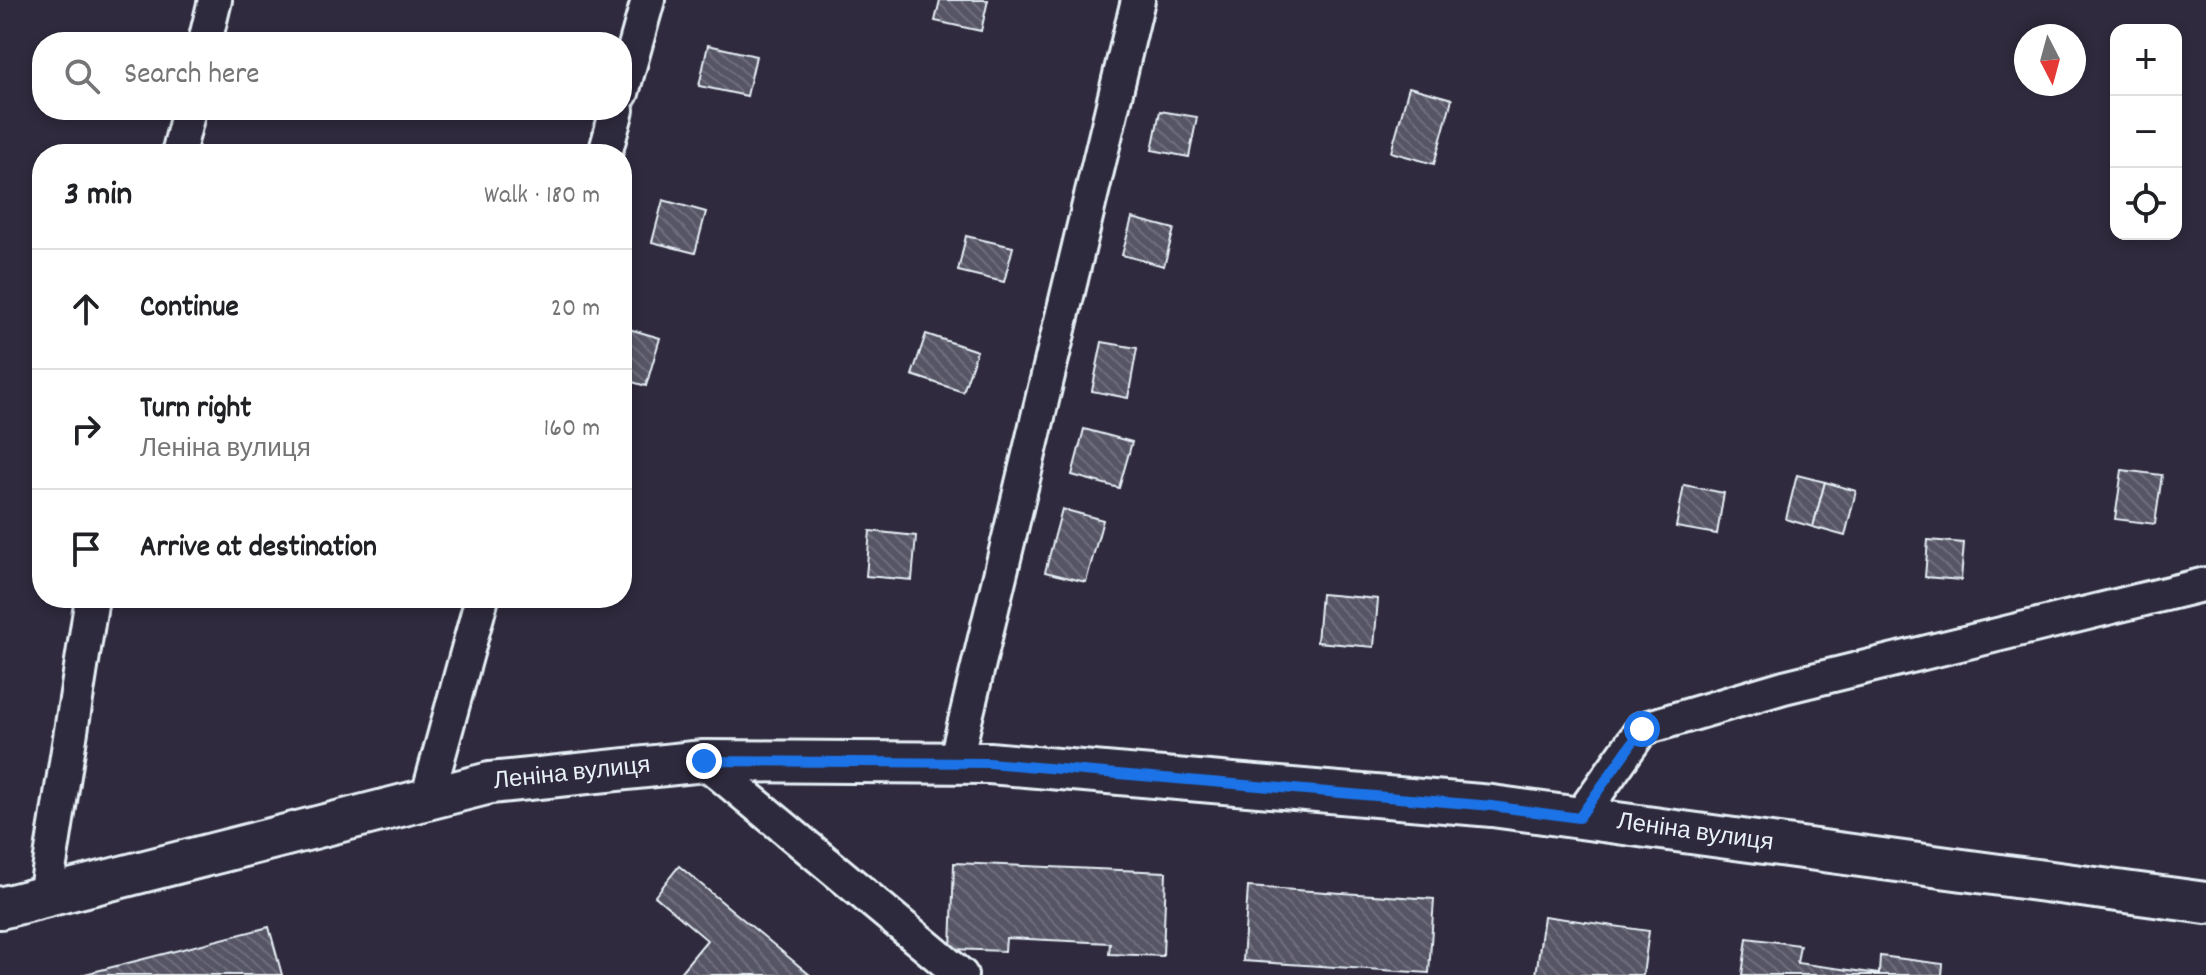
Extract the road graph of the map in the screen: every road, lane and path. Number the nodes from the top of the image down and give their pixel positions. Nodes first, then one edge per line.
1 (215, 0) edge
2 (648, 0) edge
3 (1138, 0) edge
4 (207, 32) edge
5 (632, 57) edge
6 (186, 120) edge
7 (614, 120) edge
8 (180, 144) edge
9 (608, 144) edge
10 (2206, 584) edge
11 (90, 608) edge
12 (479, 608) edge
13 (704, 761) junction
14 (955, 763) junction
15 (427, 799) junction
16 (1579, 818) junction
17 (45, 896) junction
18 (2206, 903) edge
19 (0, 908) edge
20 (961, 975) edge

1 - 4 street
2 - 5 street
3 - 14 street
6 - 8 street
7 - 9 street
10 - 16 street
11 - 17 street
12 - 15 street
13 - 14 street, Леніна вулиця
13 - 15 street, Леніна вулиця
13 - 20 street
14 - 16 street, Леніна вулиця
15 - 17 street, Леніна вулиця
16 - 18 street, Леніна вулиця
17 - 19 street, Леніна вулиця

